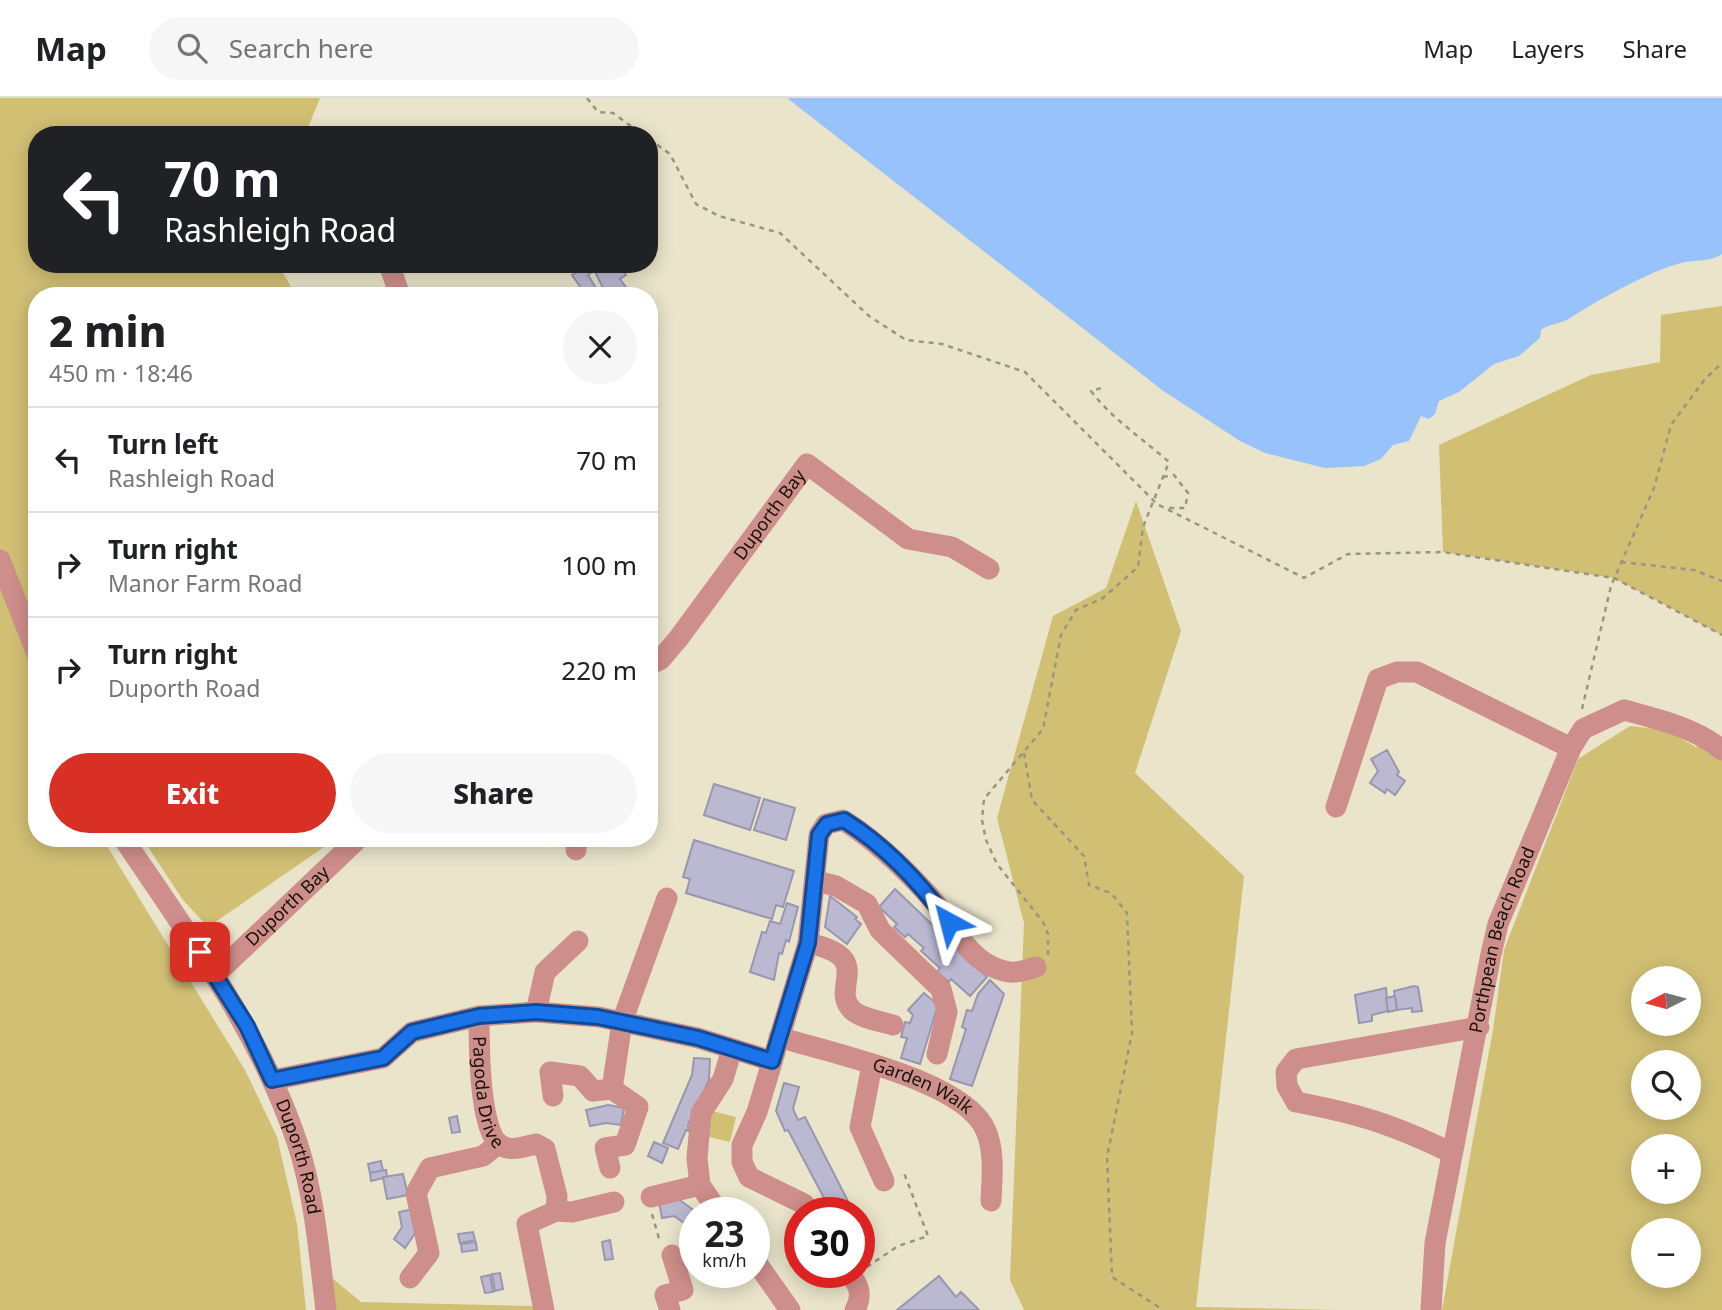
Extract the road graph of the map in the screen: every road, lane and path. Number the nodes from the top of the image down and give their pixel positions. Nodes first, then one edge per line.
1 (587, 98) edge
2 (631, 126) edge
3 (658, 146) edge
4 (1722, 363) edge
5 (1105, 387) dead end
6 (1163, 477) junction
7 (1164, 508) junction
8 (0, 560) edge
9 (1621, 562) junction
10 (989, 569) dead end
11 (1614, 578) junction
12 (1722, 581) edge
13 (28, 631) edge
14 (1722, 635) edge
15 (658, 660) edge
16 (1583, 729) junction
17 (1571, 748) junction
18 (1722, 750) edge
19 (1024, 753) junction
20 (1336, 807) dead end
21 (129, 847) edge
22 (350, 847) edge
23 (816, 881) junction
24 (667, 898) dead end
25 (578, 941) dead end
26 (808, 943) junction
27 (1036, 967) joint
28 (215, 975) junction
29 (536, 1012) junction
30 (479, 1016) junction
31 (622, 1022) junction
32 (893, 1025) dead end
33 (1479, 1027) junction
34 (779, 1037) junction
35 (732, 1049) junction
36 (937, 1054) dead end
37 (772, 1061) junction
38 (872, 1065) junction
39 (272, 1080) junction
40 (612, 1090) junction
41 (553, 1096) dead end
42 (498, 1144) junction
43 (1452, 1153) junction
44 (610, 1168) dead end
45 (884, 1181) joint
46 (700, 1185) junction
47 (708, 1197) edge
48 (791, 1197) edge
49 (991, 1201) dead end
50 (614, 1202) dead end
51 (651, 1203) joint
52 (556, 1211) junction
53 (672, 1255) joint
54 (875, 1260) edge
55 (410, 1278) dead end
56 (770, 1282) edge
57 (860, 1288) edge
58 (859, 1308) edge
59 (326, 1310) edge
60 (544, 1310) edge
61 (670, 1310) edge
62 (790, 1310) edge
63 (1163, 1310) edge
64 (1432, 1310) edge

1 - 2 path
3 - 7 path
4 - 9 path
5 - 6 path
6 - 7 path
6 - 19 path
7 - 11 path
8 - 13 street
9 - 11 path
9 - 12 path
10 - 15 street, Duporth Bay
11 - 14 path
11 - 16 path
16 - 17 street, Porthpean Beach Road
16 - 18 street
17 - 20 street
17 - 33 street, Porthpean Beach Road
19 - 27 path
19 - 63 path
21 - 28 street, Duporth Road
22 - 28 street, Duporth Bay
23 - 26 street
23 - 27 street
23 - 36 street
24 - 31 street
25 - 29 street
26 - 32 street
26 - 34 street
28 - 39 street, Duporth Road
29 - 30 street
29 - 31 street
30 - 39 street
30 - 42 street, Pagoda Drive
31 - 35 street
31 - 40 street
33 - 43 street, Porthpean Beach Road
33 - 43 street
34 - 37 street
34 - 38 street, Garden Walk
35 - 37 street
35 - 46 street
37 - 48 street
38 - 45 street
38 - 49 street, Garden Walk
39 - 59 street, Duporth Road
40 - 41 street
40 - 44 street
42 - 52 street, Pagoda Drive
42 - 55 street
43 - 64 street, Porthpean Beach Road
45 - 54 path
46 - 47 street
46 - 51 street
50 - 52 street
51 - 53 path
52 - 60 street
53 - 61 street
56 - 62 street
57 - 58 street

